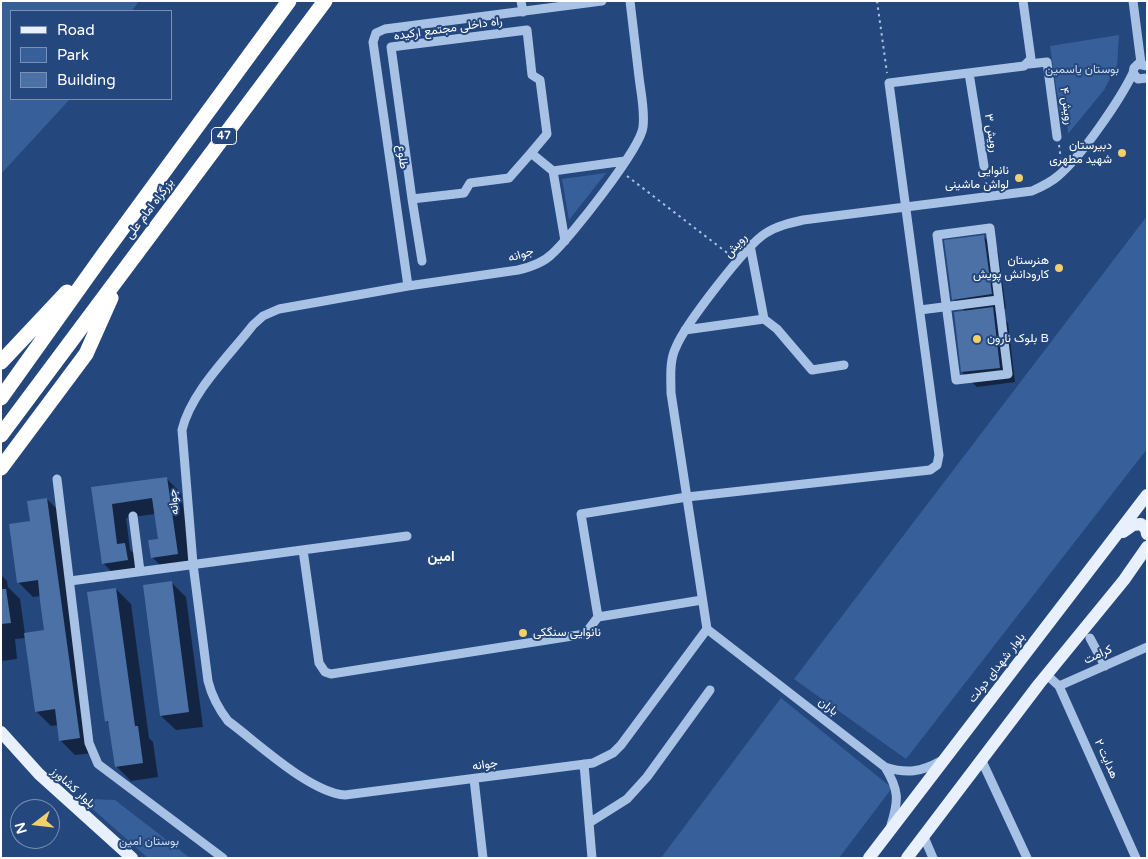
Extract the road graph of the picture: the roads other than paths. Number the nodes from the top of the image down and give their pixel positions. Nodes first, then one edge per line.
1 (289, 1) edge
2 (325, 1) edge
3 (521, 1) edge
4 (602, 1) edge
5 (630, 1) edge
6 (1023, 1) edge
7 (1133, 1) edge
8 (522, 12) junction
9 (1029, 64) junction
10 (1144, 65) edge
11 (969, 73) junction
12 (1133, 73) junction
13 (1144, 79) edge
14 (1120, 96) junction
15 (1057, 138) road end
16 (531, 152) junction
17 (626, 161) junction
18 (984, 166) road end
19 (553, 171) junction
20 (412, 199) junction
21 (907, 207) junction
22 (565, 241) junction
23 (750, 245) junction
24 (103, 255) junction
25 (422, 261) dead end
26 (122, 271) junction
27 (408, 286) junction
28 (998, 300) junction
29 (947, 306) junction
30 (920, 310) junction
31 (764, 319) junction
32 (685, 330) junction
33 (1, 362) edge
34 (844, 365) dead end
35 (1, 398) edge
36 (1, 435) edge
37 (1, 468) edge
38 (56, 480) dead end
39 (1147, 496) edge
40 (687, 497) junction
41 (132, 516) dead end
42 (407, 536) dead end
43 (1117, 536) junction
44 (1147, 536) edge
45 (303, 550) junction
46 (1144, 551) edge
47 (193, 564) junction
48 (140, 571) junction
49 (70, 581) junction
50 (702, 600) junction
51 (598, 618) junction
52 (707, 629) junction
53 (1090, 638) dead end
54 (1146, 650) edge
55 (1105, 666) junction
56 (1047, 675) junction
57 (1059, 686) junction
58 (710, 690) dead end
59 (1, 732) edge
60 (943, 759) junction
61 (981, 759) junction
62 (584, 764) junction
63 (884, 767) junction
64 (474, 779) junction
65 (589, 823) junction
66 (891, 828) junction
67 (924, 837) junction
68 (132, 858) edge
69 (223, 858) edge
70 (483, 858) edge
71 (592, 858) edge
72 (869, 858) edge
73 (907, 858) edge
74 (933, 858) edge
75 (1027, 858) edge
76 (1136, 858) edge

1 - 24 highway, بزرگراه امام علی / 47
2 - 26 highway, بزرگراه امام علی / 47
3 - 8 street
4 - 8 street
5 - 17 street, جوانه
6 - 9 street
7 - 10 street
8 - 27 street, طلوع
9 - 11 street
9 - 15 street, رویش ۴
10 - 12 street, رویش
11 - 18 street, رویش ۳
11 - 21 street
12 - 13 street
12 - 14 street, رویش
13 - 14 street, رویش
14 - 21 street, رویش
16 - 19 street
16 - 20 street, راه داخلی مجتمع ارکیده
16 - 20 street, راه داخلی مجتمع ارکیده
17 - 19 street
17 - 22 street, جوانه
19 - 22 street
20 - 25 street, راه داخلی مجتمع ارکیده
21 - 23 street, رویش
21 - 30 street
22 - 27 street, جوانه
23 - 31 street
23 - 32 street, رویش
24 - 33 highway
24 - 35 highway, بزرگراه امام علی / 47
26 - 36 highway, بزرگراه امام علی / 47
26 - 37 highway
27 - 47 street, جوانه
28 - 29 street
28 - 29 street
28 - 29 street
29 - 30 street
30 - 40 street
31 - 32 street
31 - 34 street
32 - 40 street, رویش
38 - 49 street
39 - 43 main road, بلوار شهدای دولت
40 - 50 street, رویش
40 - 51 street
41 - 48 street
42 - 45 street
43 - 44 main road
43 - 60 main road, بلوار شهدای دولت
44 - 46 main road
45 - 47 street
45 - 51 street
46 - 56 main road
47 - 48 street
47 - 64 street, جوانه
48 - 49 street
49 - 69 street
50 - 51 street
50 - 52 street, رویش
52 - 62 street, جوانه
52 - 63 street, باران
53 - 55 street
54 - 55 street, کرامت
55 - 57 street, کرامت
56 - 57 street, هدایت ۲
56 - 61 main road
57 - 76 street, هدایت ۲
58 - 65 street
59 - 68 main road, بلوار کشاورز
60 - 63 street, باران
60 - 66 main road, بلوار شهدای دولت
61 - 67 main road
61 - 75 street
62 - 64 street, جوانه
62 - 65 street
63 - 66 street
64 - 70 street
65 - 71 street
66 - 72 main road, بلوار شهدای دولت
67 - 73 main road
67 - 74 street

